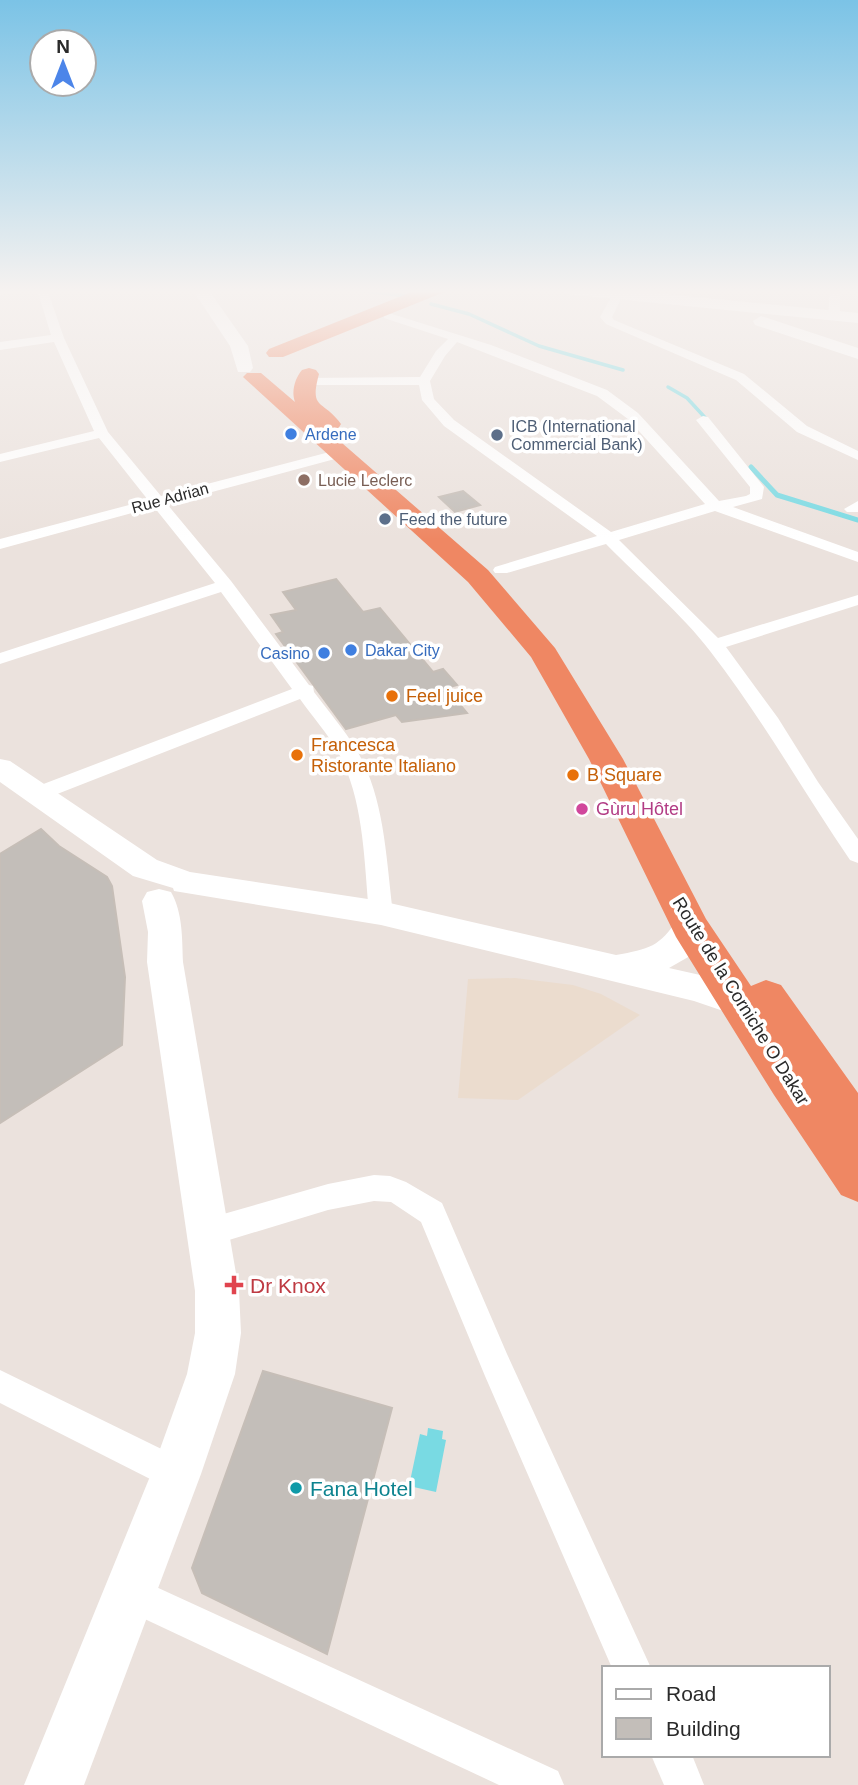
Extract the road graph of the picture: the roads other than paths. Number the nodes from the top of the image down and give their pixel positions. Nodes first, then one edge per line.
1 (74, 372) edge
2 (269, 372) edge
3 (270, 372) edge
4 (430, 372) edge
5 (553, 372) edge
6 (729, 372) edge
7 (310, 373) junction
8 (424, 382) junction
9 (703, 420) dead end
10 (102, 433) junction
11 (341, 453) junction
12 (858, 456) edge
13 (0, 458) edge
14 (157, 501) junction
15 (715, 506) junction
16 (609, 538) junction
17 (0, 544) edge
18 (858, 557) edge
19 (501, 570) junction
20 (225, 585) junction
21 (857, 602) edge
22 (715, 645) junction
23 (0, 659) edge
24 (306, 691) junction
25 (2, 772) edge
26 (40, 793) junction
27 (858, 855) edge
28 (170, 892) junction
29 (381, 913) junction
30 (690, 927) junction
31 (616, 968) junction
32 (738, 1002) junction
33 (858, 1130) edge
34 (858, 1180) edge
35 (206, 1233) junction
36 (0, 1386) edge
37 (176, 1474) junction
38 (130, 1592) junction
39 (631, 1666) edge
40 (672, 1757) edge
41 (54, 1785) edge
42 (544, 1785) edge
43 (684, 1785) edge

1 - 10 street
2 - 11 highway, Route de la Corniche O Dakar
3 - 7 highway
4 - 8 street
5 - 15 street
6 - 12 street
7 - 8 street
7 - 19 highway, Route de la Corniche O Dakar
8 - 16 street
9 - 15 street
10 - 13 street
10 - 14 street
11 - 14 street, Rue Adrian
11 - 30 highway, Route de la Corniche O Dakar
14 - 17 street, Rue Adrian
14 - 20 street
15 - 16 street
15 - 18 street
16 - 19 street
16 - 22 street
19 - 33 highway, Route de la Corniche O Dakar
20 - 23 street
20 - 24 street
21 - 22 street
22 - 27 street
24 - 26 street
24 - 29 street
25 - 26 street
26 - 28 street
28 - 29 street
28 - 35 street
29 - 31 street
30 - 31 street
30 - 32 highway, Route de la Corniche O Dakar
31 - 32 street
32 - 34 highway, Route de la Corniche O Dakar
35 - 37 street
35 - 39 street
36 - 37 street
37 - 38 street
38 - 41 street
38 - 42 street
40 - 43 street

